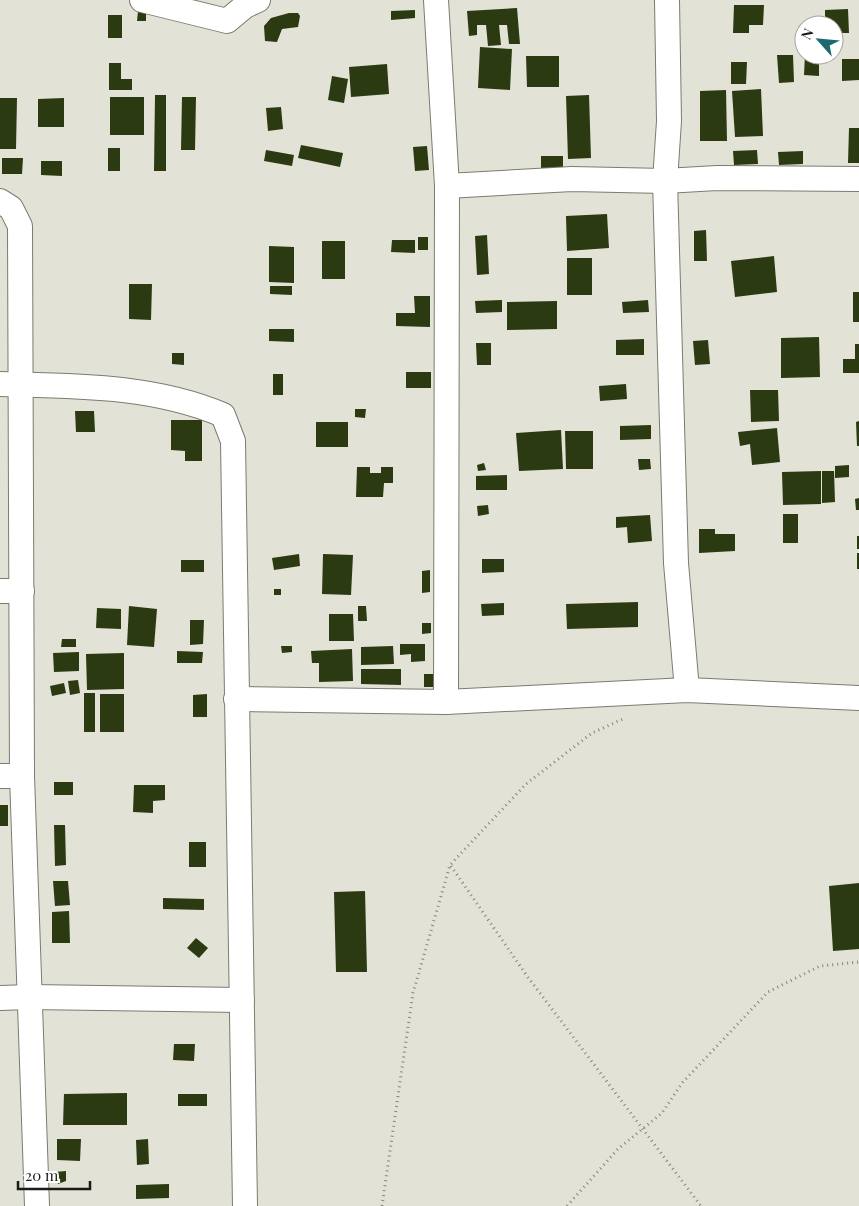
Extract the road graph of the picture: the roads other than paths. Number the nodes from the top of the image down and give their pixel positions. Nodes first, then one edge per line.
1 (142, 0) edge
2 (258, 0) edge
3 (436, 0) edge
4 (667, 0) edge
5 (859, 179) edge
6 (665, 181) junction
7 (447, 186) junction
8 (0, 201) edge
9 (10, 384) edge
10 (11, 591) edge
11 (687, 690) junction
12 (859, 698) edge
13 (236, 700) junction
14 (446, 702) junction
15 (11, 776) edge
16 (30, 997) junction
17 (0, 998) edge
18 (242, 1000) junction
19 (37, 1206) edge
20 (244, 1206) edge

1 - 2 street
3 - 7 street
4 - 6 street
5 - 6 street
6 - 7 street
6 - 11 street
7 - 14 street
8 - 9 street
9 - 10 street
9 - 13 street
10 - 15 street
11 - 12 street
11 - 14 street
13 - 14 street
13 - 18 street
15 - 16 street
16 - 17 street
16 - 18 street
16 - 19 street
18 - 20 street

